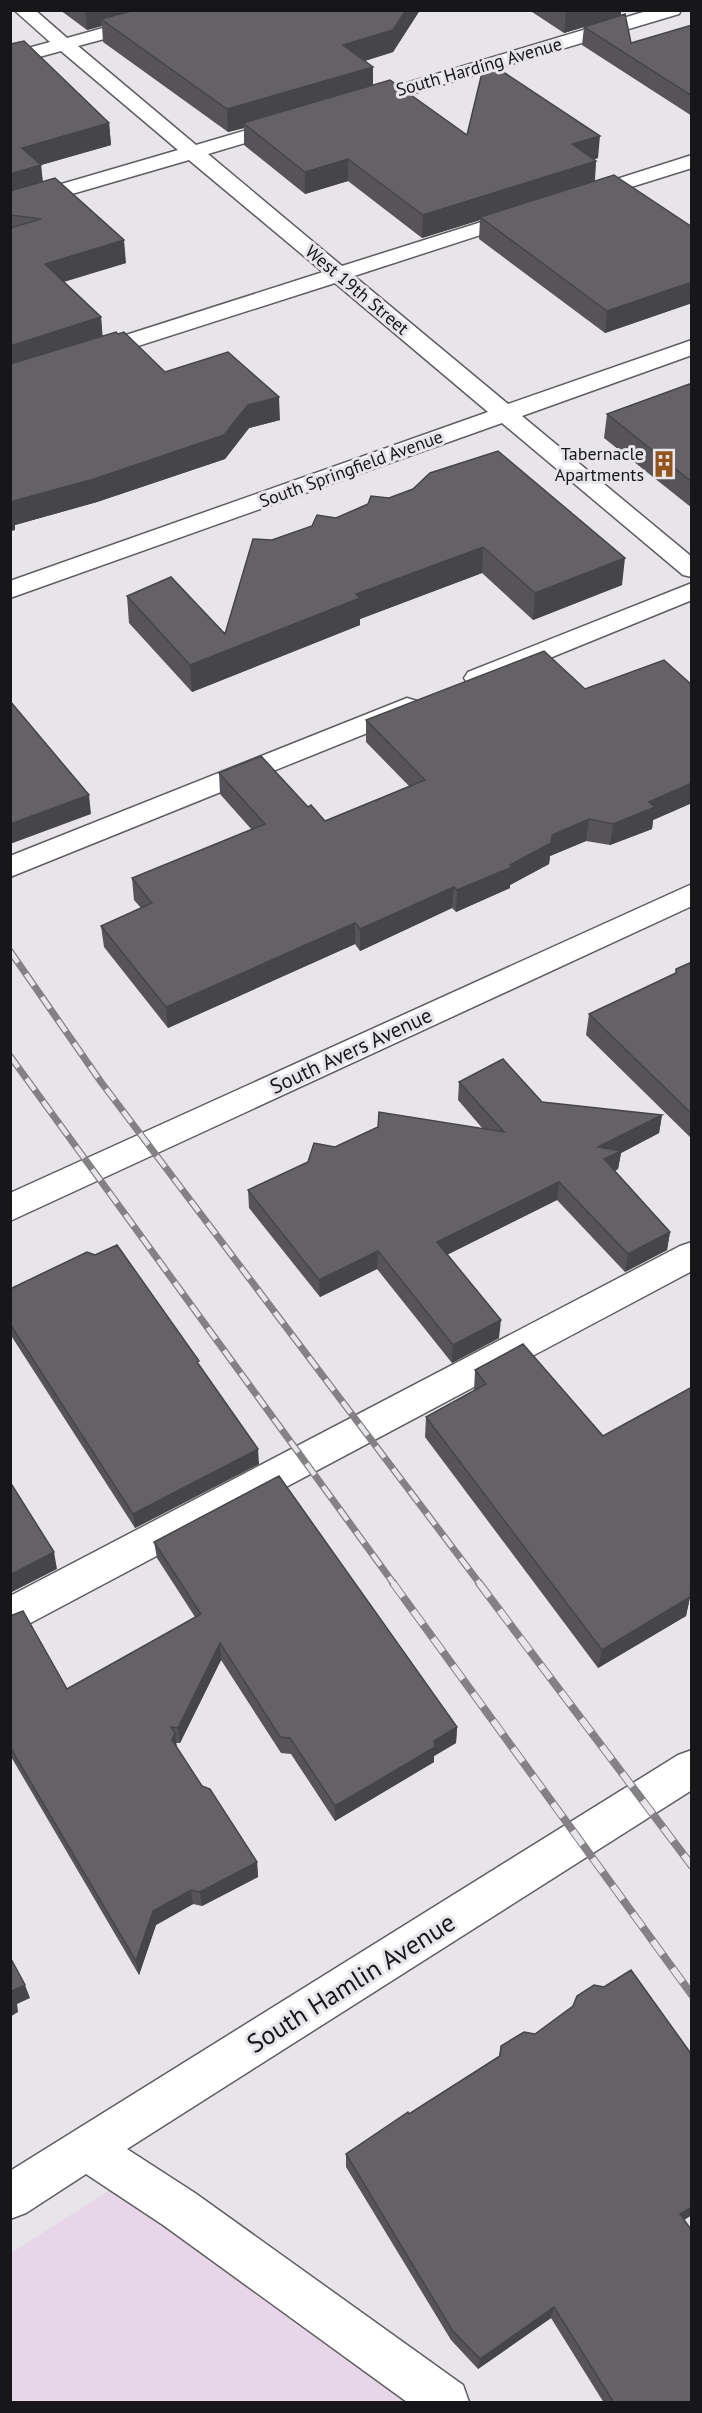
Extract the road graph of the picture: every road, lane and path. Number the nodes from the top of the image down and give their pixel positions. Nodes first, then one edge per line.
1 (23, 10) edge
2 (191, 10) edge
3 (672, 10) edge
4 (64, 45) junction
5 (10, 59) edge
6 (345, 107) edge
7 (311, 117) edge
8 (192, 152) junction
9 (692, 161) edge
10 (10, 206) edge
11 (338, 275) junction
12 (692, 347) edge
13 (10, 380) edge
14 (505, 414) junction
15 (692, 570) edge
16 (10, 590) edge
17 (692, 591) edge
18 (10, 867) edge
19 (692, 894) edge
20 (10, 1208) edge
21 (692, 1255) edge
22 (10, 1615) edge
23 (692, 1768) edge
24 (87, 2149) junction
25 (10, 2197) edge
26 (446, 2403) edge

1 - 4 street, West 19th Street
2 - 4 street
3 - 6 street, South Harding Avenue
4 - 5 street
4 - 8 street, West 19th Street
7 - 8 street
8 - 10 street
8 - 11 street, West 19th Street
9 - 11 street
11 - 13 street
11 - 14 street, West 19th Street
12 - 14 street, South Springfield Avenue
14 - 15 street, West 19th Street
14 - 16 street, South Springfield Avenue
17 - 18 street
19 - 20 street, South Avers Avenue
21 - 22 street
23 - 24 street, South Hamlin Avenue
24 - 25 street, South Hamlin Avenue
24 - 26 street

